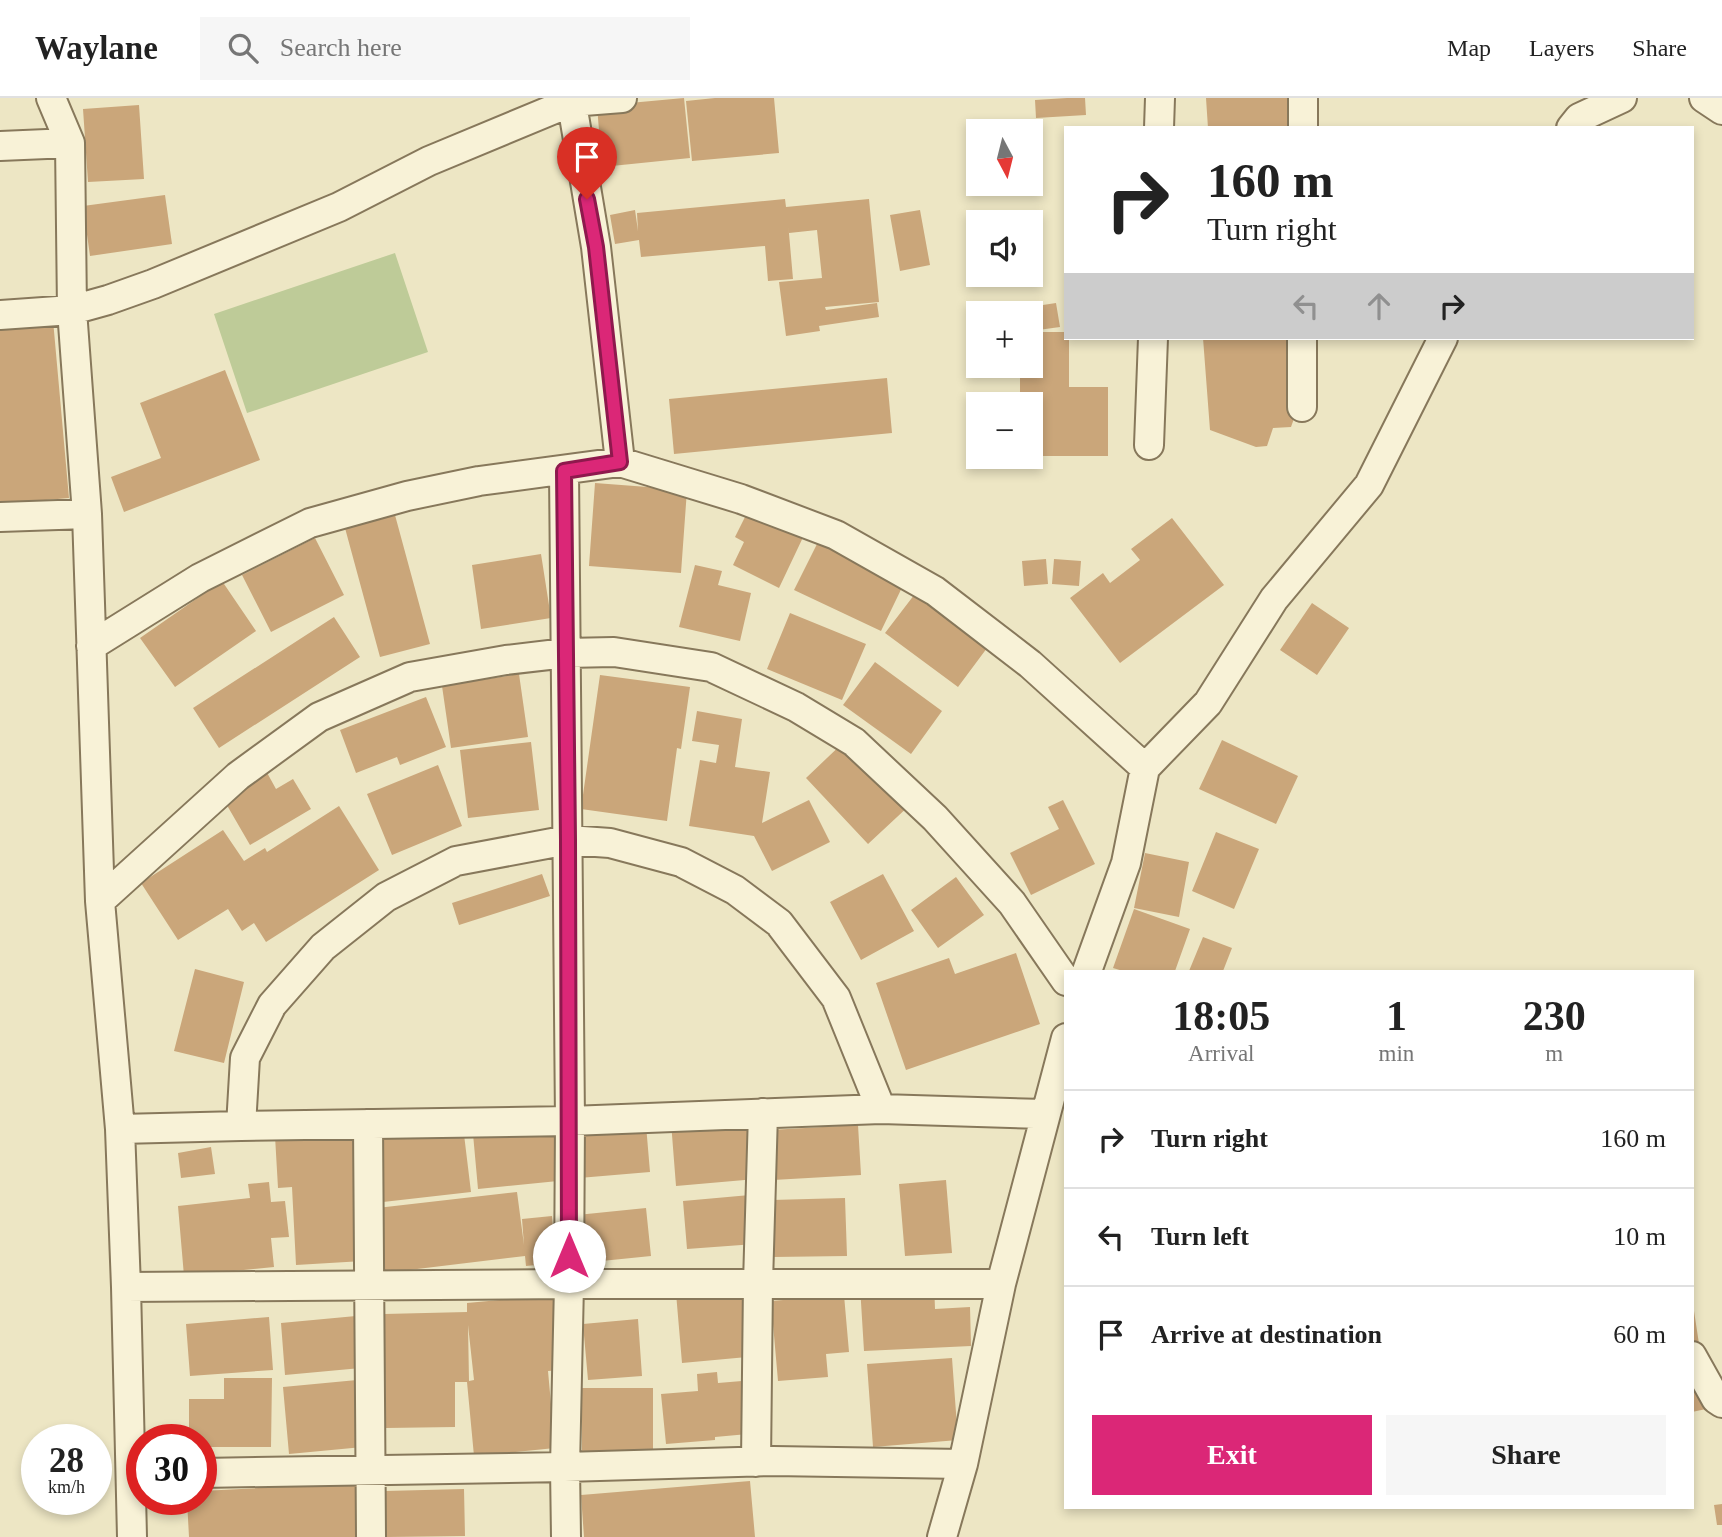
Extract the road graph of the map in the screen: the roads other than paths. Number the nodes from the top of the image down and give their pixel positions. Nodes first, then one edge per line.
1 (51, 98) edge
2 (622, 98) edge
3 (1160, 98) edge
4 (1303, 98) edge
5 (1622, 98) edge
6 (1704, 98) edge
7 (571, 100) edge
8 (1722, 110) edge
9 (1159, 126) edge
10 (1303, 126) edge
11 (1573, 126) edge
12 (70, 143) junction
13 (0, 146) edge
14 (72, 310) junction
15 (0, 315) edge
16 (1153, 340) edge
17 (1302, 340) edge
18 (1442, 340) edge
19 (1302, 407) dead end
20 (1149, 445) dead end
21 (620, 462) junction
22 (564, 471) junction
23 (87, 514) junction
24 (0, 517) edge
25 (91, 646) junction
26 (566, 653) junction
27 (1145, 768) junction
28 (568, 840) junction
29 (100, 901) junction
30 (1087, 970) edge
31 (1064, 978) edge
32 (1064, 1045) edge
33 (881, 1109) junction
34 (763, 1113) junction
35 (1044, 1114) junction
36 (570, 1121) junction
37 (368, 1124) junction
38 (241, 1126) junction
39 (120, 1129) junction
40 (758, 1283) junction
41 (569, 1284) junction
42 (1000, 1284) junction
43 (370, 1285) junction
44 (126, 1287) junction
45 (1694, 1360) edge
46 (1722, 1403) edge
47 (133, 1424) edge
48 (756, 1462) junction
49 (963, 1464) junction
50 (565, 1467) junction
51 (371, 1470) junction
52 (217, 1474) edge
53 (133, 1515) edge
54 (132, 1537) edge
55 (371, 1537) edge
56 (566, 1537) edge
57 (942, 1537) edge

1 - 12 street
2 - 7 street
3 - 9 street
4 - 10 street
5 - 11 street
6 - 8 street
7 - 14 street
7 - 21 street
12 - 13 street
12 - 14 street
14 - 15 street
14 - 23 street
16 - 20 street
17 - 19 street
18 - 27 street
21 - 22 street
21 - 27 street
22 - 25 street
22 - 26 street
23 - 24 street
23 - 25 street
25 - 29 street
26 - 28 street
26 - 29 street
26 - 31 street
27 - 30 street
28 - 33 street
28 - 36 street
28 - 38 street
29 - 39 street
32 - 35 street
33 - 34 street
33 - 35 street
34 - 36 street
34 - 40 street
35 - 42 street
36 - 37 street
36 - 41 street
37 - 38 street
37 - 43 street
38 - 39 street
39 - 44 street
40 - 41 street
40 - 42 street
40 - 48 street
41 - 43 street
41 - 50 street
42 - 49 street
43 - 44 street
43 - 51 street
44 - 47 street
45 - 46 street
48 - 49 street
48 - 50 street
49 - 57 street
50 - 51 street
50 - 56 street
51 - 52 street
51 - 55 street
53 - 54 street

